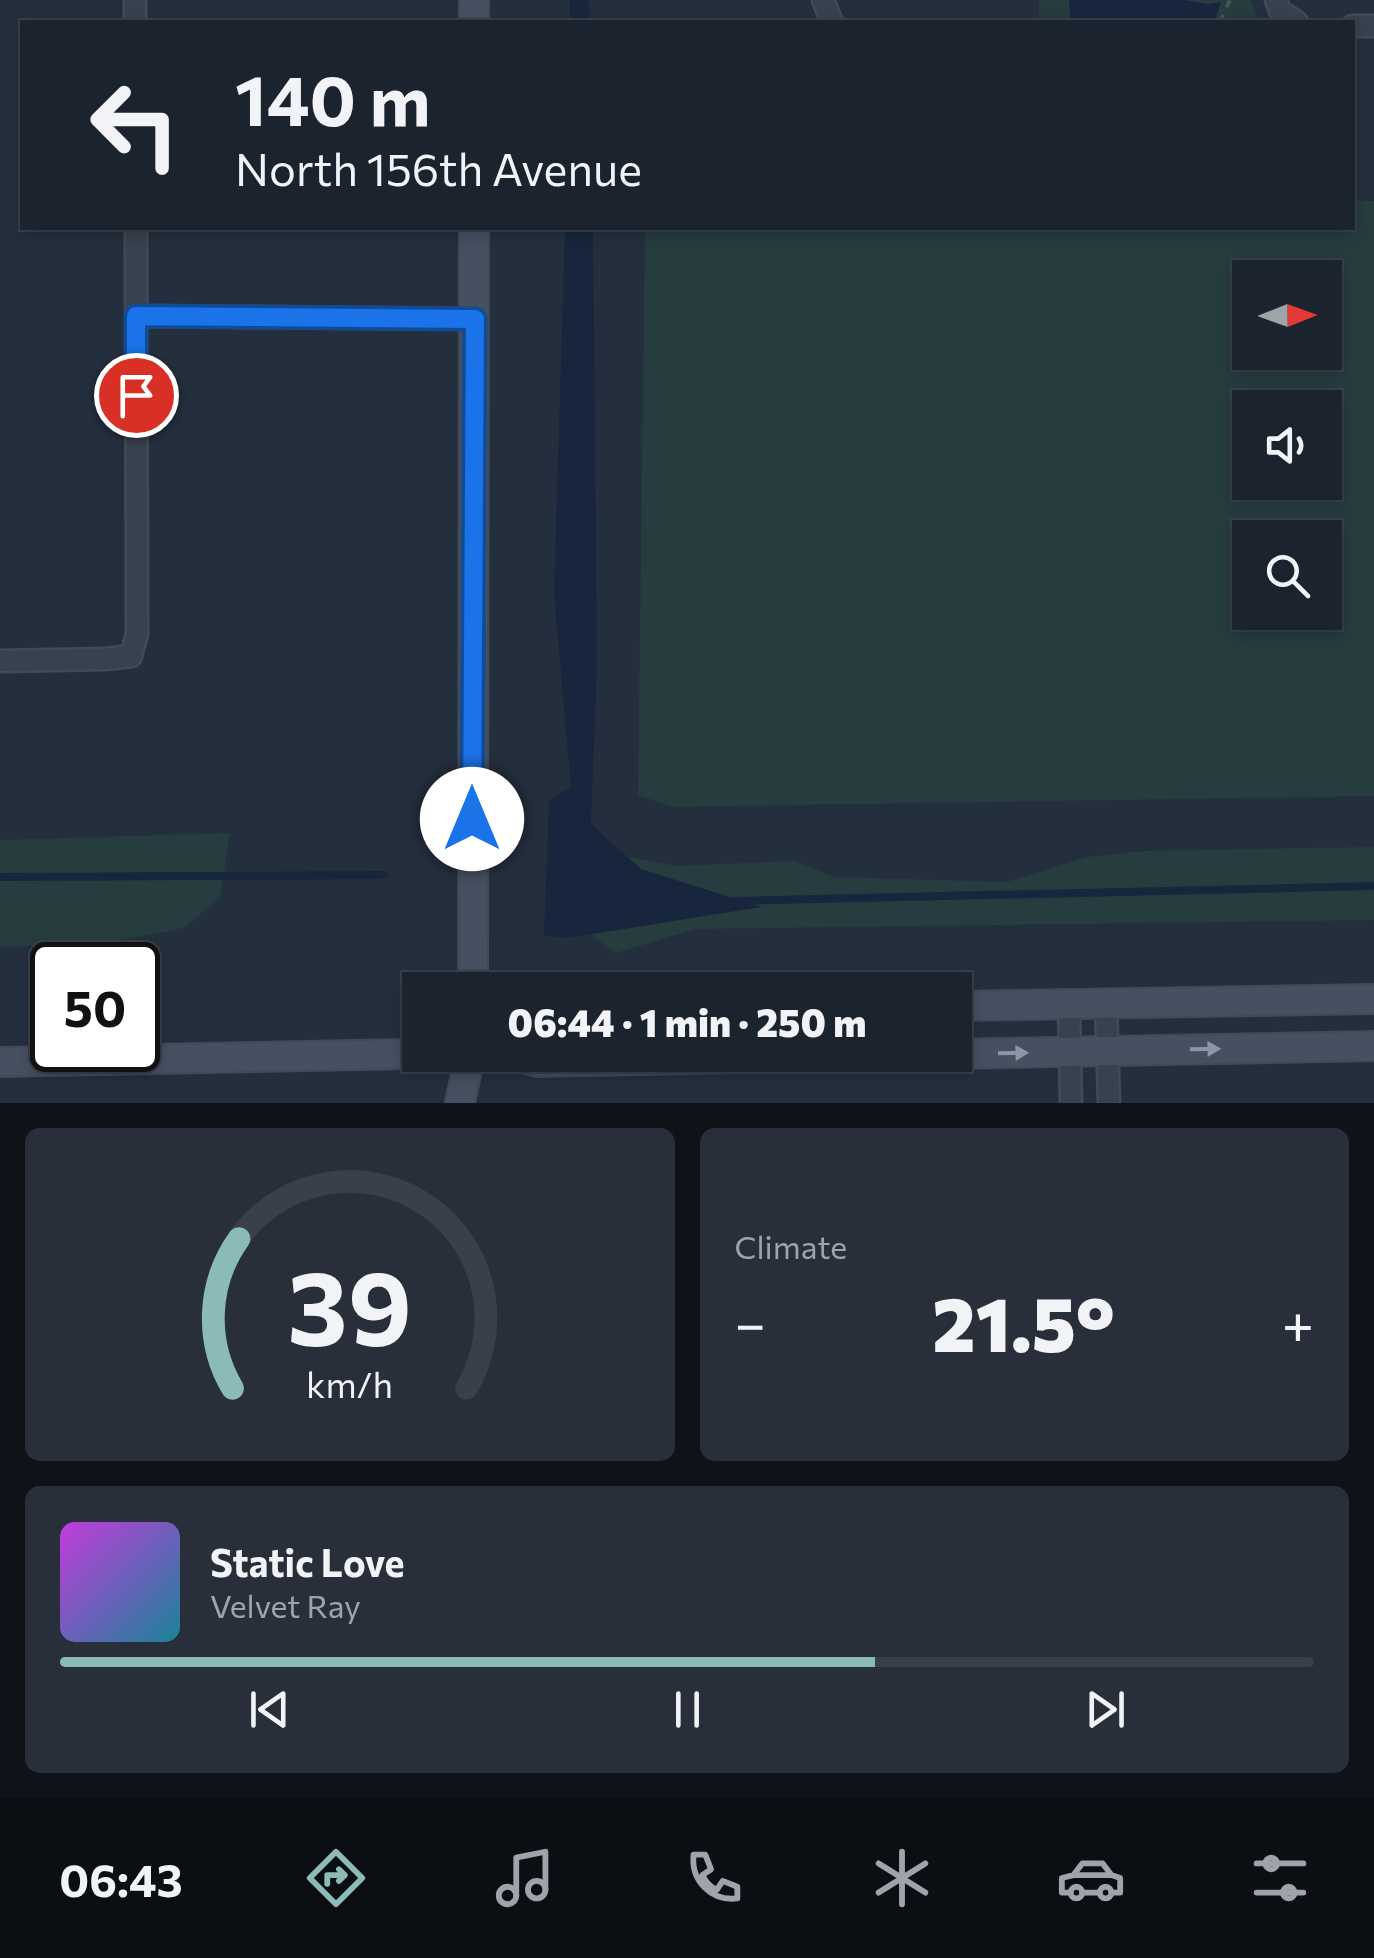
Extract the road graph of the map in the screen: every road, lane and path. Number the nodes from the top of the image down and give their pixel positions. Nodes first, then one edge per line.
1 (136, 230) edge
2 (474, 230) edge
3 (136, 316) junction
4 (475, 319) junction
5 (0, 661) edge
6 (473, 972) edge
7 (1374, 1000) edge
8 (972, 1006) edge
9 (1069, 1006) junction
10 (1106, 1006) junction
11 (1374, 1046) edge
12 (1108, 1051) junction
13 (1070, 1052) junction
14 (402, 1054) edge
15 (972, 1054) edge
16 (0, 1062) edge
17 (466, 1072) edge
18 (460, 1103) edge
19 (1071, 1103) edge
20 (1108, 1103) edge

1 - 3 street
2 - 4 main road
3 - 4 street
3 - 5 street
4 - 6 main road
7 - 10 main road
8 - 9 main road
9 - 10 main road
9 - 13 street
10 - 12 street
12 -> 11 main road
12 - 13 main road
12 - 20 street
15 -> 13 main road
13 - 19 street
14 - 16 main road
17 - 18 main road

